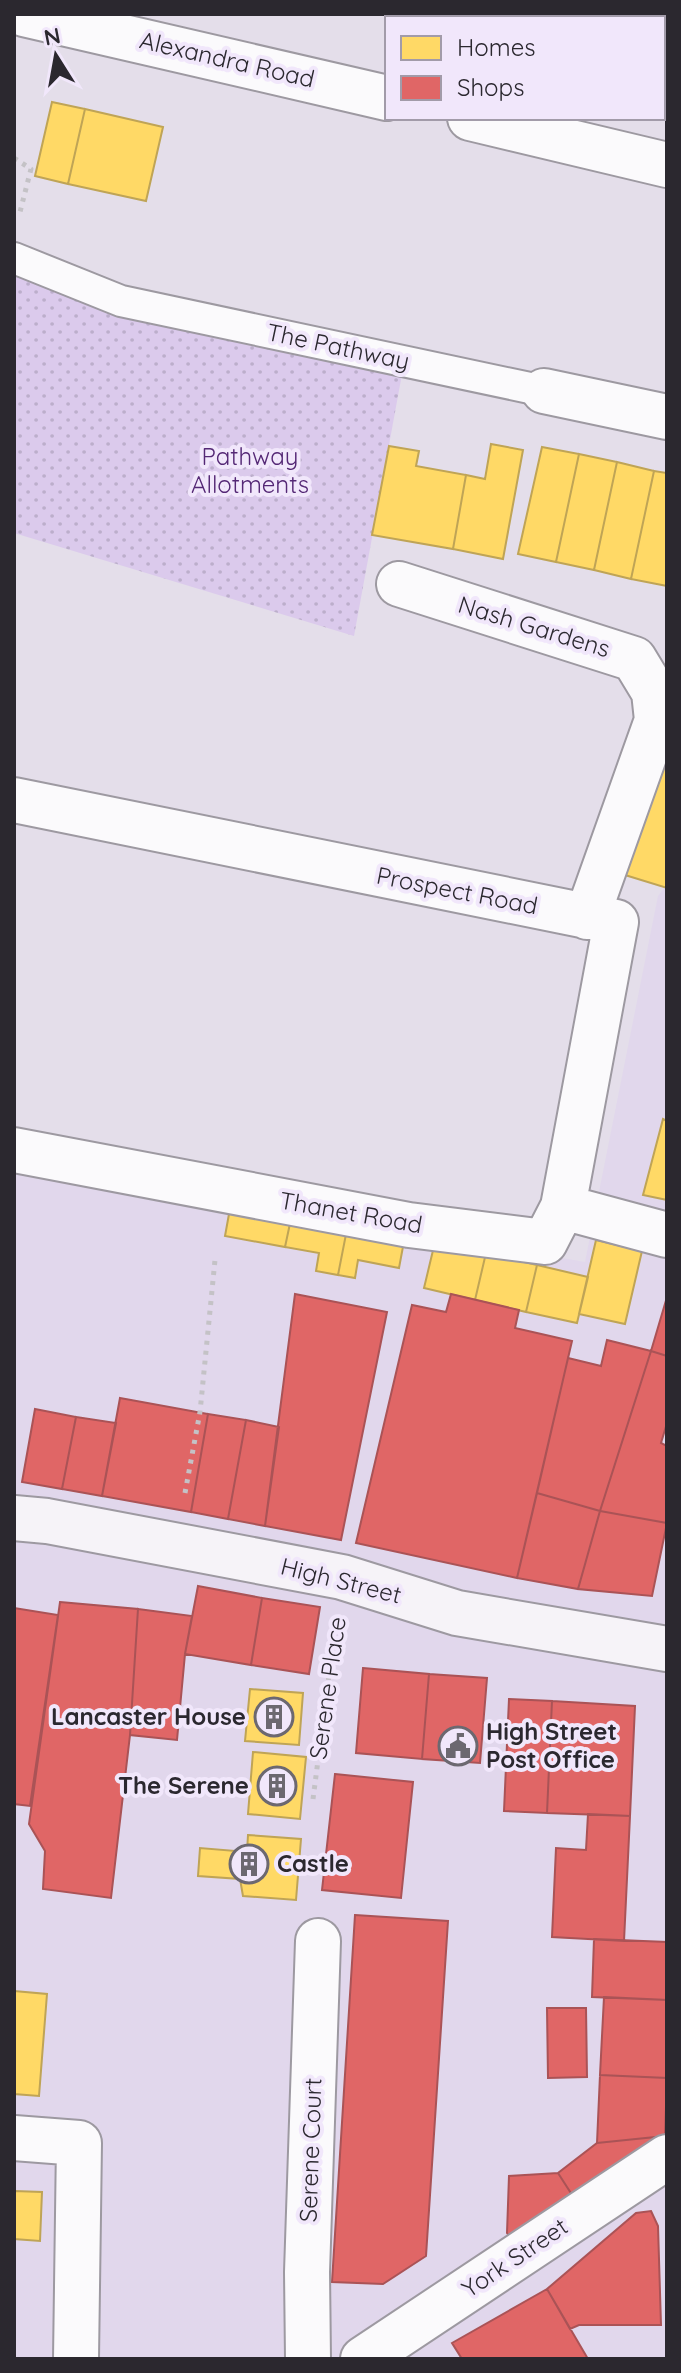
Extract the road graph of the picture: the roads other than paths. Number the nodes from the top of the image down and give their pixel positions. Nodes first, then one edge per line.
1 (24, 14) edge
2 (385, 98) edge
3 (478, 120) edge
4 (667, 165) edge
5 (14, 258) edge
6 (544, 391) joint
7 (667, 417) edge
8 (399, 584) dead end
9 (14, 800) edge
10 (587, 917) junction
11 (14, 1150) edge
12 (563, 1207) junction
13 (667, 1235) edge
14 (14, 1518) edge
15 (667, 1649) edge
16 (318, 1941) dead end
17 (14, 2138) edge
18 (667, 2157) edge
19 (76, 2359) edge
20 (308, 2359) edge
21 (363, 2359) edge

1 - 2 street, Alexandra Road
3 - 4 street
5 - 6 lane, The Pathway
6 - 7 street, The Pathway
8 - 10 street, Nash Gardens
9 - 10 street, Prospect Road
10 - 12 street, Prospect Road
11 - 12 street, Thanet Road
12 - 13 street
14 - 15 main road, High Street
16 - 20 street, Serene Court
17 - 19 street
18 - 21 street, York Street

